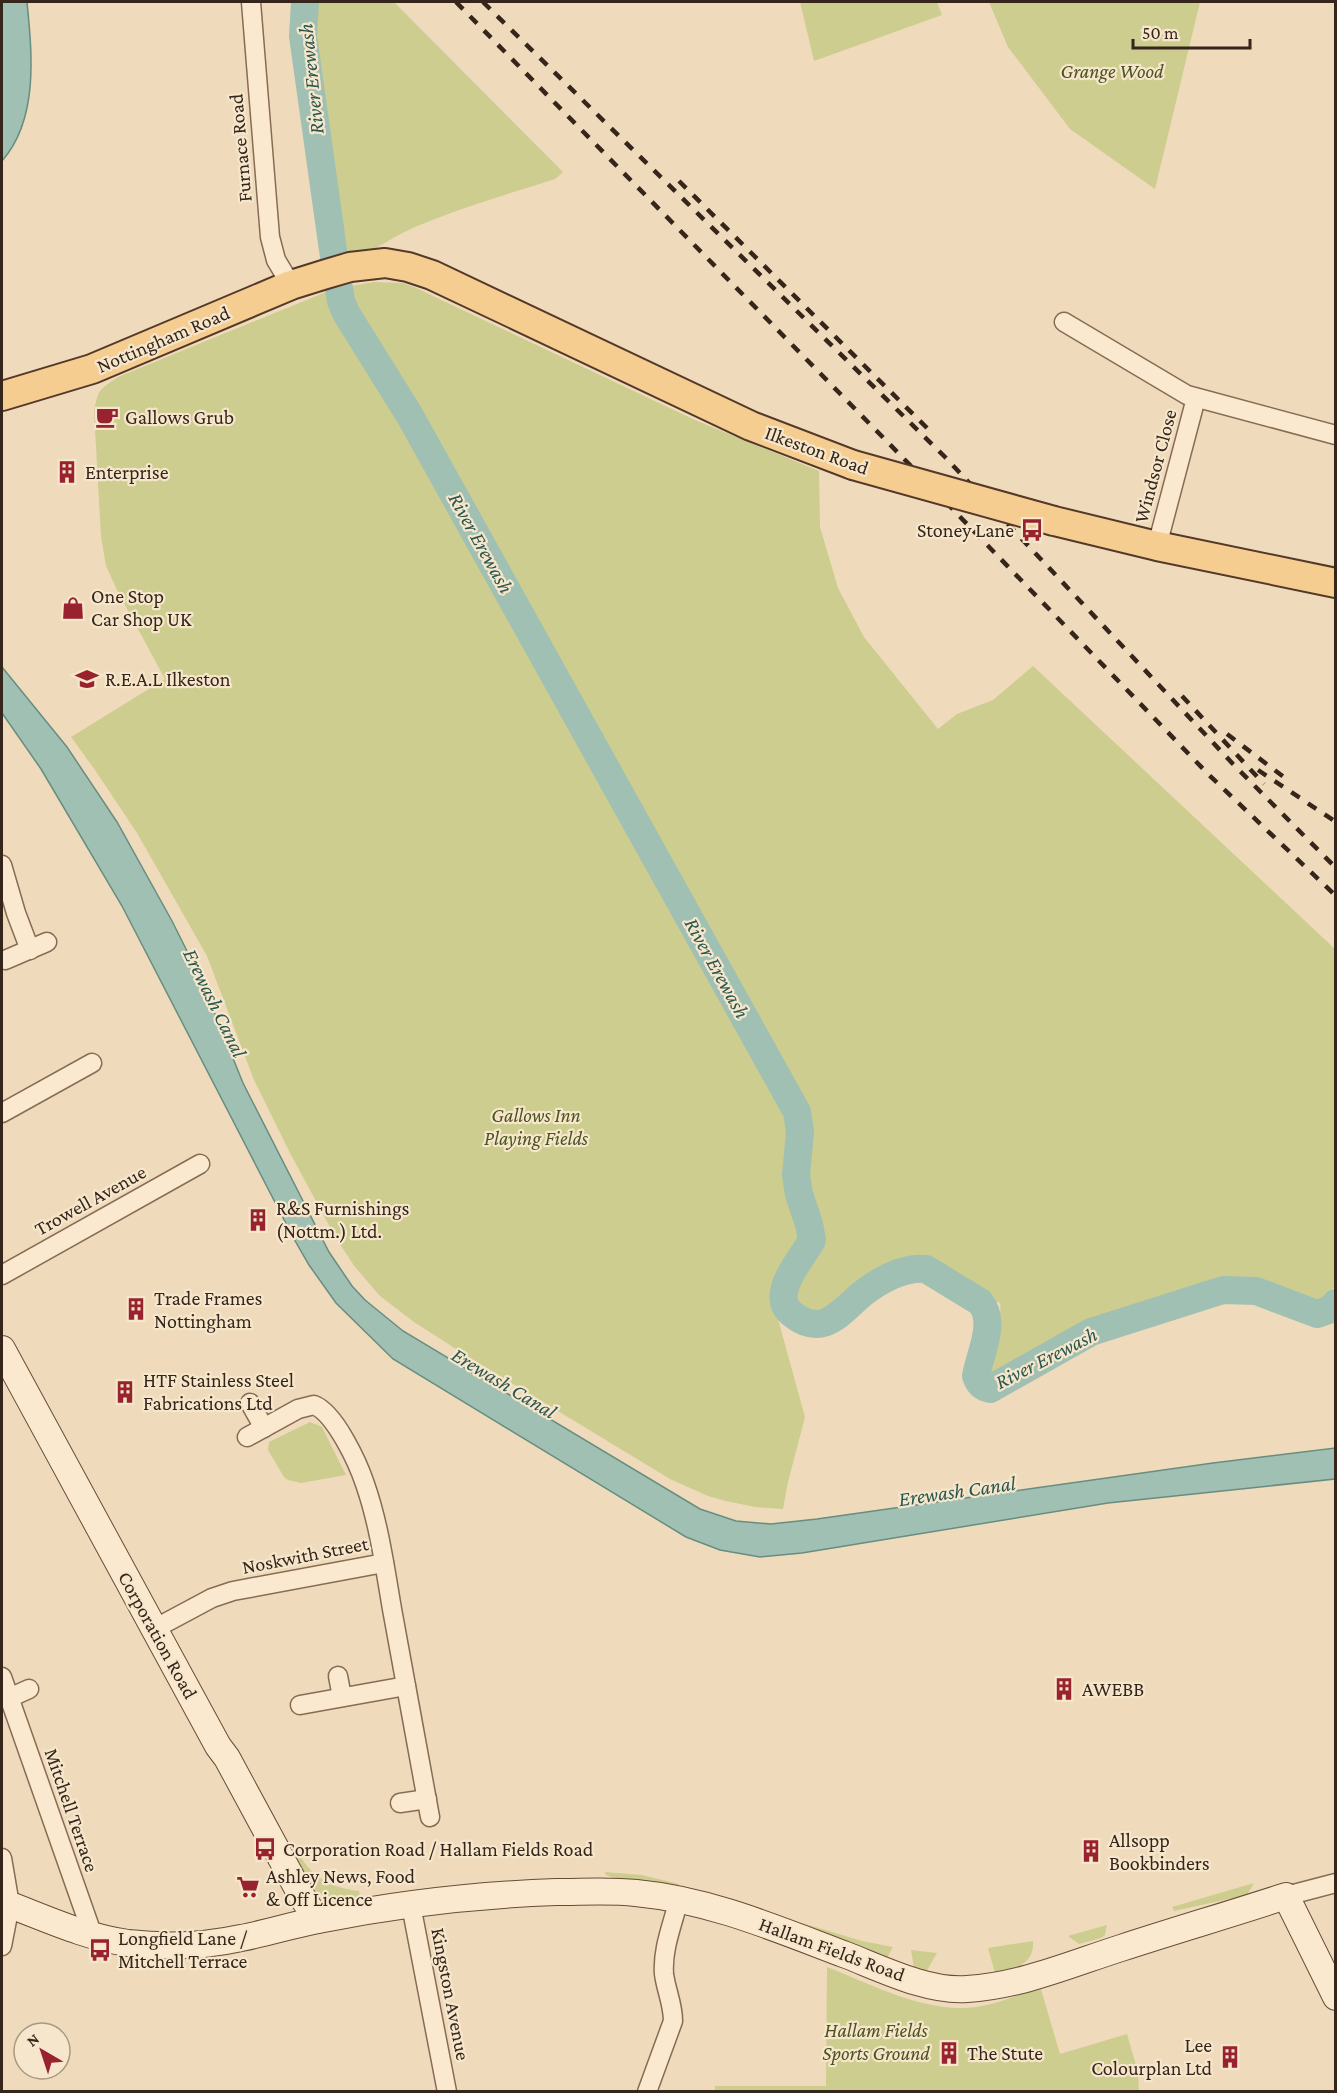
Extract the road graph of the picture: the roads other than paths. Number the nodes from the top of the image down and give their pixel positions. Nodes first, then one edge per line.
1 (251, 2) edge
2 (323, 275) joint
3 (291, 285) junction
4 (1064, 322) dead end
5 (2, 396) edge
6 (1196, 398) junction
7 (1335, 435) edge
8 (1157, 546) junction
9 (1335, 583) edge
10 (2, 865) edge
11 (47, 942) dead end
12 (30, 950) junction
13 (5, 960) dead end
14 (85, 1071) dead end
15 (2, 1113) edge
16 (200, 1164) dead end
17 (2, 1275) edge
18 (2, 1349) edge
19 (250, 1403) dead end
20 (264, 1428) junction
21 (247, 1437) dead end
22 (384, 1563) junction
23 (154, 1629) junction
24 (338, 1676) dead end
25 (2, 1677) edge
26 (406, 1686) junction
27 (29, 1689) dead end
28 (342, 1697) junction
29 (9, 1698) junction
30 (300, 1705) dead end
31 (400, 1803) dead end
32 (2, 1858) edge
33 (1335, 1883) edge
34 (1286, 1896) junction
35 (679, 1899) junction
36 (6, 1904) edge
37 (411, 1905) junction
38 (317, 1920) junction
39 (93, 1936) junction
40 (2, 1946) edge
41 (1335, 1997) edge
42 (447, 2091) edge
43 (647, 2091) edge

1 - 3 street, Furnace Road
2 - 3 main road, Nottingham Road
2 - 8 main road, Ilkeston Road, bridge
3 - 5 main road, Nottingham Road
4 - 6 street, Windsor Close
6 - 7 street, Windsor Close
6 - 8 street, Windsor Close
8 - 9 main road, Ilkeston Road
10 - 12 street
11 - 12 street
12 - 13 street
14 - 15 street
16 - 17 street, Trowell Avenue
18 - 23 street, Corporation Road
19 - 20 street
20 - 21 street, Noskwith Street
20 - 22 street, Noskwith Street
22 - 23 street, Noskwith Street
22 - 26 street
23 - 38 street, Corporation Road
24 - 28 street
25 - 29 street, Mitchell Terrace
26 - 28 street
26 - 31 street
27 - 29 street
28 - 30 street
29 - 39 street, Mitchell Terrace
32 - 36 street
33 - 34 street, Hallam Fields Road
34 - 35 street, Hallam Fields Road
34 - 41 street
35 - 37 street, Hallam Fields Road
35 - 43 street
36 - 39 street, Hallam Fields Road
36 - 40 street
37 - 38 street, Hallam Fields Road
37 - 42 street, Kingston Avenue
38 - 39 street, Hallam Fields Road

